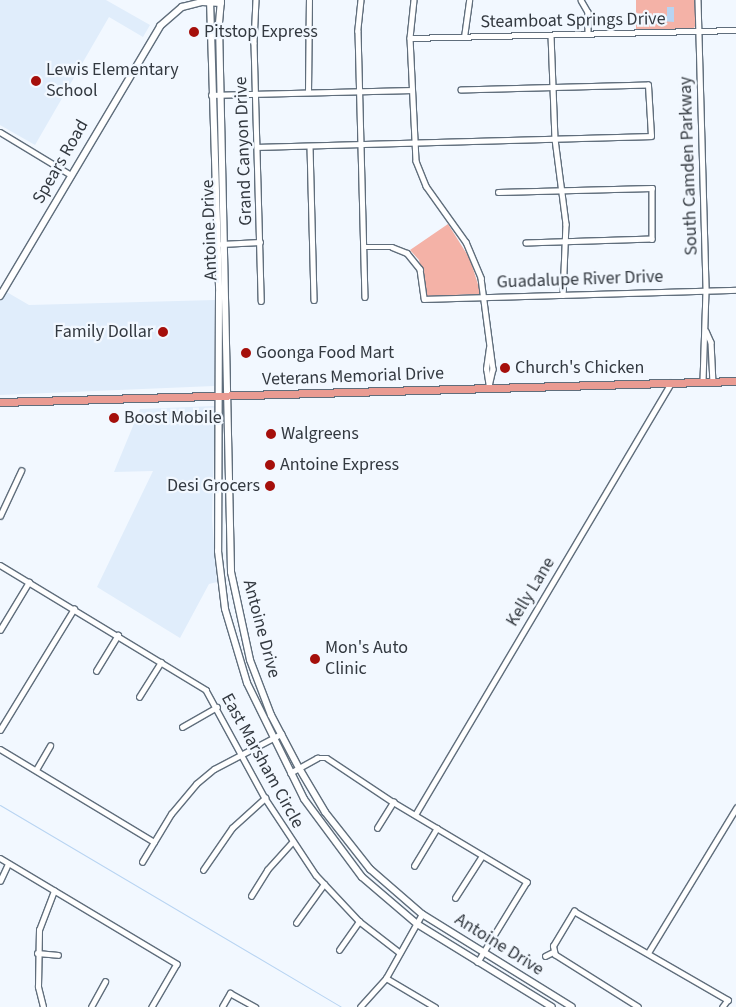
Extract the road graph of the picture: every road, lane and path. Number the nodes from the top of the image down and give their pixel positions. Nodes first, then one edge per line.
1 (256, 0) edge
2 (309, 0) edge
3 (361, 0) edge
4 (414, 0) edge
5 (469, 0) edge
6 (581, 0) edge
7 (698, 0) edge
8 (210, 1) edge
9 (221, 1) edge
10 (736, 30) edge
11 (699, 32) junction
12 (588, 34) junction
13 (551, 35) junction
14 (464, 37) junction
15 (410, 38) junction
16 (553, 87) junction
17 (412, 90) junction
18 (461, 90) dead end
19 (360, 91) junction
20 (308, 92) junction
21 (256, 94) junction
22 (211, 95) junction
23 (221, 95) junction
24 (0, 132) edge
25 (556, 139) junction
26 (413, 143) junction
27 (361, 145) junction
28 (310, 146) junction
29 (257, 147) junction
30 (71, 175) junction
31 (563, 190) junction
32 (498, 192) dead end
33 (260, 242) junction
34 (526, 242) dead end
35 (566, 242) junction
36 (226, 243) junction
37 (216, 244) junction
38 (364, 247) junction
39 (736, 290) edge
40 (706, 291) junction
41 (563, 295) junction
42 (0, 296) edge
43 (365, 297) dead end
44 (485, 297) junction
45 (314, 300) dead end
46 (261, 302) dead end
47 (219, 304) junction
48 (227, 304) junction
49 (706, 331) junction
50 (736, 381) edge
51 (713, 382) junction
52 (671, 383) junction
53 (703, 383) junction
54 (489, 388) junction
55 (220, 396) junction
56 (229, 396) junction
57 (0, 402) edge
58 (21, 471) dead end
59 (0, 516) edge
60 (0, 564) edge
61 (29, 582) junction
62 (74, 609) junction
63 (0, 629) edge
64 (118, 635) junction
65 (161, 662) junction
66 (96, 671) dead end
67 (139, 698) dead end
68 (217, 707) junction
69 (182, 727) dead end
70 (0, 730) edge
71 (281, 734) junction
72 (272, 739) junction
73 (50, 746) dead end
74 (0, 749) edge
75 (242, 753) junction
76 (299, 768) junction
77 (36, 770) junction
78 (290, 773) junction
79 (265, 798) junction
80 (393, 802) junction
81 (736, 808) edge
82 (415, 815) junction
83 (377, 828) dead end
84 (437, 828) junction
85 (154, 842) junction
86 (292, 842) junction
87 (355, 852) junction
88 (482, 856) junction
89 (0, 858) edge
90 (346, 858) junction
91 (142, 862) dead end
92 (8, 864) junction
93 (414, 866) dead end
94 (204, 870) dead end
95 (0, 881) edge
96 (324, 884) junction
97 (54, 891) junction
98 (251, 896) dead end
99 (455, 898) dead end
100 (422, 914) junction
101 (359, 921) junction
102 (296, 923) dead end
103 (416, 924) junction
104 (339, 950) dead end
105 (400, 952) junction
106 (553, 952) junction
107 (37, 953) junction
108 (483, 953) junction
109 (648, 953) junction
110 (58, 955) dead end
111 (545, 956) dead end
112 (478, 962) junction
113 (386, 978) junction
114 (105, 982) dead end
115 (551, 994) junction
116 (362, 1005) edge
117 (549, 1005) edge
118 (43, 1007) edge
119 (91, 1007) edge
120 (152, 1007) edge
121 (222, 1007) edge
122 (255, 1007) edge
123 (435, 1007) edge
124 (572, 1007) edge
125 (638, 1007) edge
126 (724, 1007) edge

1 - 21 street, Grand Canyon Drive
2 - 20 street
3 - 19 street
4 - 15 street
5 - 14 street
6 - 12 street
7 - 11 street, South Camden Parkway
8 - 9 main road, Spears Road
8 - 22 main road, Antoine Drive
8 - 30 main road, Spears Road
9 - 23 main road, Antoine Drive
10 - 11 street, Steamboat Springs Drive
11 - 12 street, Steamboat Springs Drive
11 - 40 street, South Camden Parkway
12 - 13 street, Steamboat Springs Drive
13 - 14 street, Steamboat Springs Drive
13 - 16 street
14 - 15 street, Steamboat Springs Drive
15 - 17 street
16 - 18 street
16 - 25 street
16 - 25 street
17 - 19 street
17 - 26 street
19 - 20 street
19 - 27 street
20 - 21 street
21 - 23 street
21 - 29 street, Grand Canyon Drive
22 - 23 street
22 - 37 main road, Antoine Drive
23 - 36 main road, Antoine Drive
24 - 30 street
25 - 26 street
25 - 31 street
26 - 27 street
26 - 44 street
27 - 28 street
27 - 38 street
28 - 29 street
28 - 45 street
29 - 33 street, Grand Canyon Drive
30 - 42 main road, Spears Road
31 - 32 street
31 - 35 street
31 - 35 street
33 - 36 street
33 - 46 street, Grand Canyon Drive
34 - 35 street
35 - 41 street
36 - 37 street
36 - 48 main road, Antoine Drive
37 - 47 main road, Antoine Drive
38 - 43 street
38 - 44 street, Guadalupe River Drive
39 - 40 street, Guadalupe River Drive
40 - 41 street, Guadalupe River Drive
40 - 49 street, South Camden Parkway
41 - 44 street, Guadalupe River Drive
44 - 54 street
47 - 48 main road
47 - 55 main road, Antoine Drive
48 - 56 main road, Antoine Drive
49 - 51 street, South Camden Parkway
49 - 53 street, South Camden Parkway
50 - 51 main road, Veterans Memorial Drive
51 - 53 main road, Veterans Memorial Drive
52 - 53 main road, Veterans Memorial Drive
52 - 54 main road, Veterans Memorial Drive
52 - 82 street, Kelly Lane
54 - 56 main road, Veterans Memorial Drive
55 - 56 main road, Veterans Memorial Drive
55 - 57 main road, Veterans Memorial Drive
55 - 72 main road, Antoine Drive
56 - 71 main road, Antoine Drive
58 - 59 street
60 - 61 street, East Marsham Circle
61 - 62 street, East Marsham Circle
61 - 63 street
62 - 64 street, East Marsham Circle
62 - 70 street
64 - 65 street, East Marsham Circle
64 - 66 street
65 - 67 street
65 - 68 street, East Marsham Circle
68 - 69 street
68 - 75 street, East Marsham Circle
71 - 72 street
71 - 76 main road, Antoine Drive
72 - 75 street
72 - 78 main road, Antoine Drive
73 - 77 street
74 - 77 street
75 - 79 street, East Marsham Circle
75 - 85 street
76 - 78 street
76 - 80 street
76 - 87 main road, Antoine Drive
77 - 85 street
78 - 90 main road, Antoine Drive
79 - 86 street, East Marsham Circle
79 - 94 street
80 - 82 street
80 - 83 street
81 - 109 street
82 - 84 street
84 - 88 street
84 - 93 street
85 - 91 street
86 - 96 street, East Marsham Circle
86 - 98 street
87 - 90 main road
87 - 100 main road, Antoine Drive
88 - 99 street
88 - 108 street
89 - 92 street
90 - 103 main road, Antoine Drive
92 - 95 street
92 - 97 street
96 - 101 street, East Marsham Circle
96 - 102 street
97 - 107 street
97 - 120 street
100 - 103 street
100 - 108 main road, Antoine Drive
101 - 104 street
101 - 105 street, East Marsham Circle
103 - 105 street
103 - 112 main road, Antoine Drive
105 - 113 street
106 - 109 street
106 - 111 street
106 - 125 street
107 - 110 street
107 - 118 street
108 - 112 street
108 - 115 main road, Antoine Drive
109 - 126 street
112 - 117 main road, Antoine Drive
113 - 116 street
113 - 123 street
114 - 119 street
115 - 117 main road
115 - 124 main road, Antoine Drive
121 - 122 street

